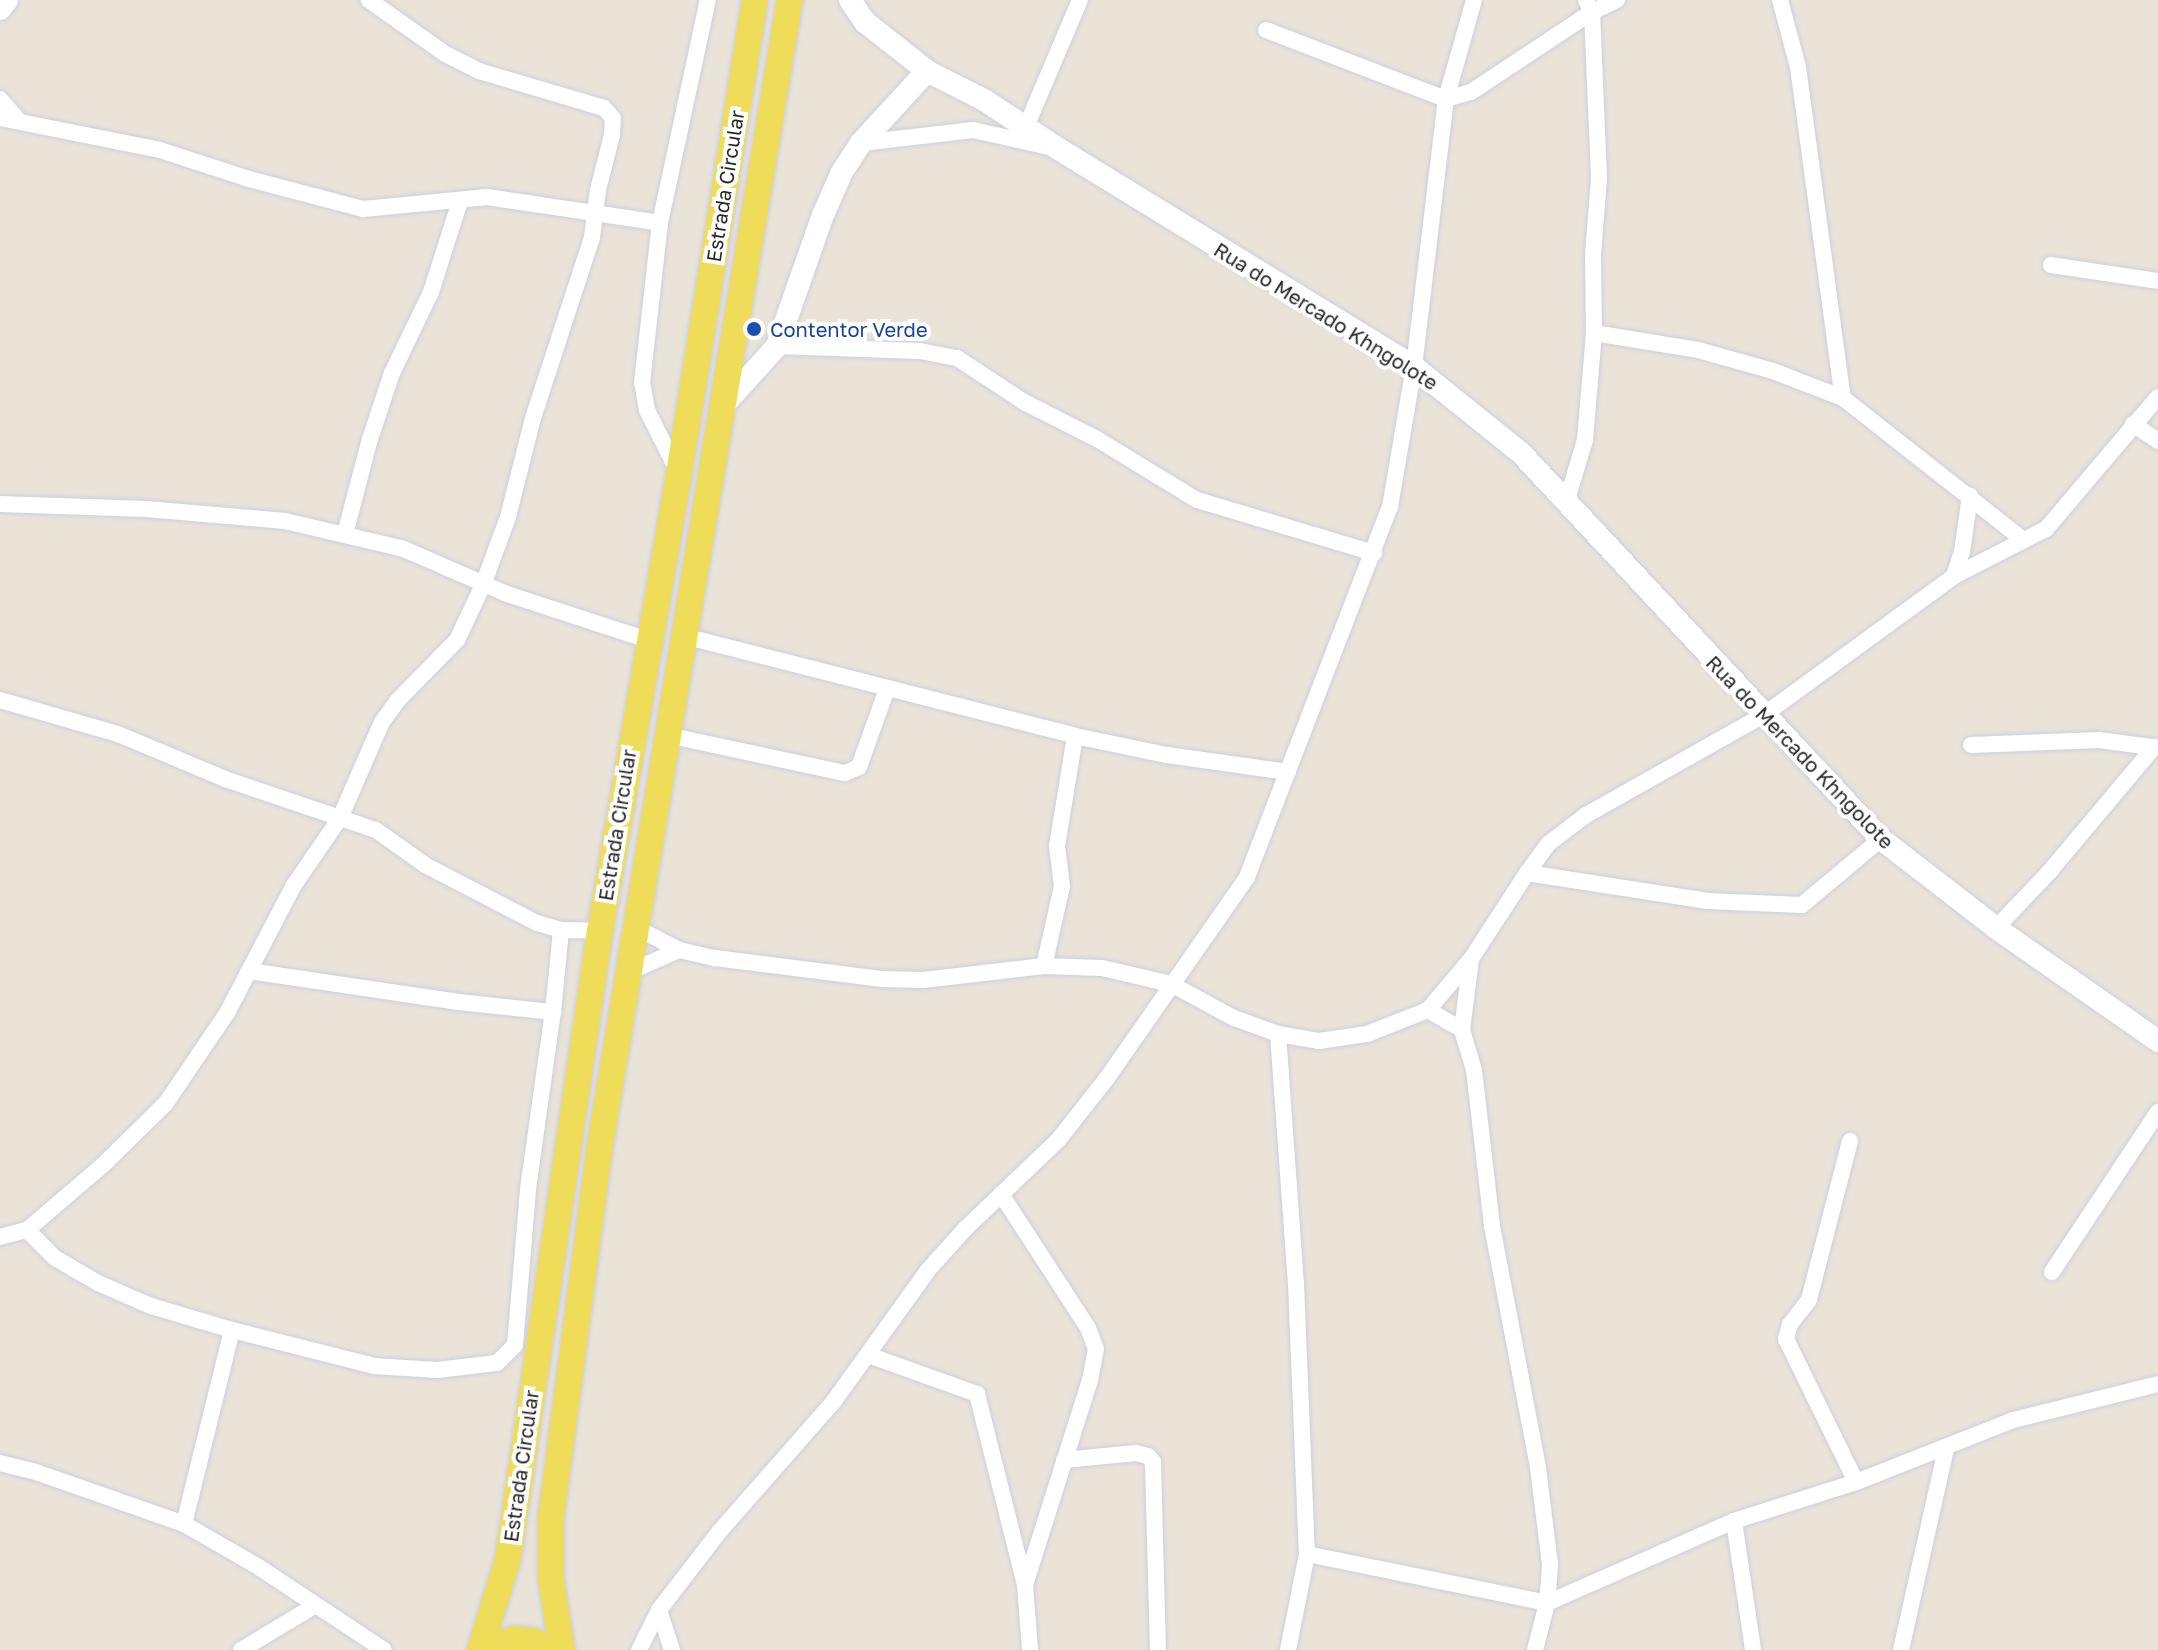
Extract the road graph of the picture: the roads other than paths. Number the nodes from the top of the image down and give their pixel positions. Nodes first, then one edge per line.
1 (7, 0) edge
2 (369, 0) edge
3 (708, 0) edge
4 (755, 0) edge
5 (790, 0) edge
6 (850, 0) edge
7 (1080, 0) edge
8 (1474, 0) edge
9 (1617, 0) edge
10 (1780, 0) edge
11 (1589, 6) edge
12 (0, 9) edge
13 (1266, 30) dead end
14 (927, 71) junction
15 (0, 99) edge
16 (1446, 99) junction
17 (0, 118) edge
18 (19, 121) junction
19 (1026, 127) junction
20 (861, 143) junction
21 (1057, 148) junction
22 (460, 201) junction
23 (597, 211) junction
24 (660, 223) junction
25 (2051, 265) dead end
26 (2158, 281) edge
27 (1594, 333) junction
28 (777, 346) junction
29 (1414, 367) junction
30 (2158, 397) edge
31 (1843, 398) junction
32 (722, 407) junction
33 (2133, 424) junction
34 (2158, 441) edge
35 (679, 474) junction
36 (1970, 496) junction
37 (1567, 500) junction
38 (0, 504) edge
39 (345, 534) junction
40 (2022, 539) junction
41 (1374, 553) junction
42 (1954, 576) junction
43 (483, 585) junction
44 (684, 636) junction
45 (648, 640) junction
46 (887, 689) junction
47 (0, 700) edge
48 (1765, 714) junction
49 (667, 735) junction
50 (1075, 736) junction
51 (1971, 745) dead end
52 (2156, 748) edge
53 (1288, 772) junction
54 (340, 818) junction
55 (1881, 839) junction
56 (1527, 873) junction
57 (635, 927) junction
58 (1996, 928) junction
59 (561, 930) junction
60 (600, 931) junction
61 (679, 950) junction
62 (1471, 959) junction
63 (1044, 966) junction
64 (249, 971) junction
65 (627, 973) junction
66 (1171, 984) junction
67 (1428, 1010) junction
68 (553, 1012) junction
69 (1462, 1030) junction
70 (1278, 1034) junction
71 (2158, 1041) edge
72 (2158, 1112) edge
73 (1850, 1141) dead end
74 (1001, 1194) junction
75 (27, 1230) junction
76 (0, 1237) edge
77 (2052, 1272) dead end
78 (232, 1330) junction
79 (868, 1355) junction
80 (2158, 1384) edge
81 (1946, 1449) junction
82 (1064, 1460) junction
83 (0, 1463) edge
84 (1856, 1482) junction
85 (1734, 1521) junction
86 (184, 1524) junction
87 (1307, 1554) junction
88 (1025, 1585) junction
89 (1547, 1603) junction
90 (314, 1606) junction
91 (659, 1610) junction
92 (241, 1650) edge
93 (384, 1650) edge
94 (483, 1650) edge
95 (551, 1650) edge
96 (562, 1650) edge
97 (639, 1650) edge
98 (672, 1650) edge
99 (1030, 1650) edge
100 (1158, 1650) edge
101 (1288, 1650) edge
102 (1535, 1650) edge
103 (1753, 1650) edge
104 (1901, 1650) edge

1 - 12 street
2 - 23 street
3 - 24 street
4 - 35 main road, Estrada Circular
5 - 32 main road, Estrada Circular
6 - 14 street, Rua do Mercado Khngolote
7 - 19 street
8 - 16 street
9 - 11 street
10 - 31 street
11 - 16 street
11 - 27 street
13 - 16 street
14 - 19 street, Rua do Mercado Khngolote
14 - 20 street
15 - 18 street
16 - 29 street
17 - 18 street
18 - 22 street
19 - 21 street, Rua do Mercado Khngolote
20 - 21 street
20 - 28 street
21 - 29 street, Rua do Mercado Khngolote
22 - 23 street
22 - 39 street
23 - 24 street
23 - 43 street
24 - 35 street
25 - 26 street
27 - 31 street
27 - 37 street
28 - 32 street
28 - 41 street
29 - 37 street, Rua do Mercado Khngolote
29 - 41 street
30 - 33 street
31 - 36 street
32 - 44 main road, Estrada Circular
33 - 34 street
33 - 40 street
35 - 45 main road, Estrada Circular
36 - 40 street
36 - 42 street
37 - 48 street, Rua do Mercado Khngolote
38 - 39 street
39 - 43 street
40 - 42 street
41 - 53 street
42 - 48 street
43 - 45 street
43 - 54 street
44 - 46 street
44 - 49 main road, Estrada Circular
45 - 60 main road, Estrada Circular
46 - 49 street
46 - 50 street
47 - 54 street
48 - 55 street, Rua do Mercado Khngolote
48 - 56 street
49 - 57 main road, Estrada Circular
50 - 53 street
50 - 63 street
51 - 52 street
52 - 58 street
53 - 66 street
54 - 59 street
54 - 64 street
55 - 56 street
55 - 58 street, Rua do Mercado Khngolote
56 - 62 street
57 - 61 street
57 - 65 main road, Estrada Circular
58 - 71 street, Rua do Mercado Khngolote
59 - 60 street
59 - 68 street
60 - 94 main road, Estrada Circular
61 - 63 street
61 - 65 street
62 - 67 street
62 - 69 street
63 - 66 street
64 - 68 street
64 - 75 street
65 - 96 main road, Estrada Circular
66 - 70 street
66 - 74 street
67 - 69 street
67 - 70 street
68 - 78 street
69 - 89 street
70 - 87 street
72 - 77 street
73 - 84 street
74 - 79 street
74 - 82 street
75 - 76 street
75 - 78 street
78 - 86 street
79 - 88 street
79 - 91 street
80 - 81 street
81 - 84 street
81 - 104 street
82 - 88 street
82 - 100 street
83 - 86 street
84 - 85 street
85 - 89 street
85 - 103 street
86 - 90 street
87 - 89 street
87 - 101 street
88 - 99 street
89 - 102 street
90 - 92 street
90 - 93 street
91 - 97 street
91 - 98 street
94 - 95 main road

